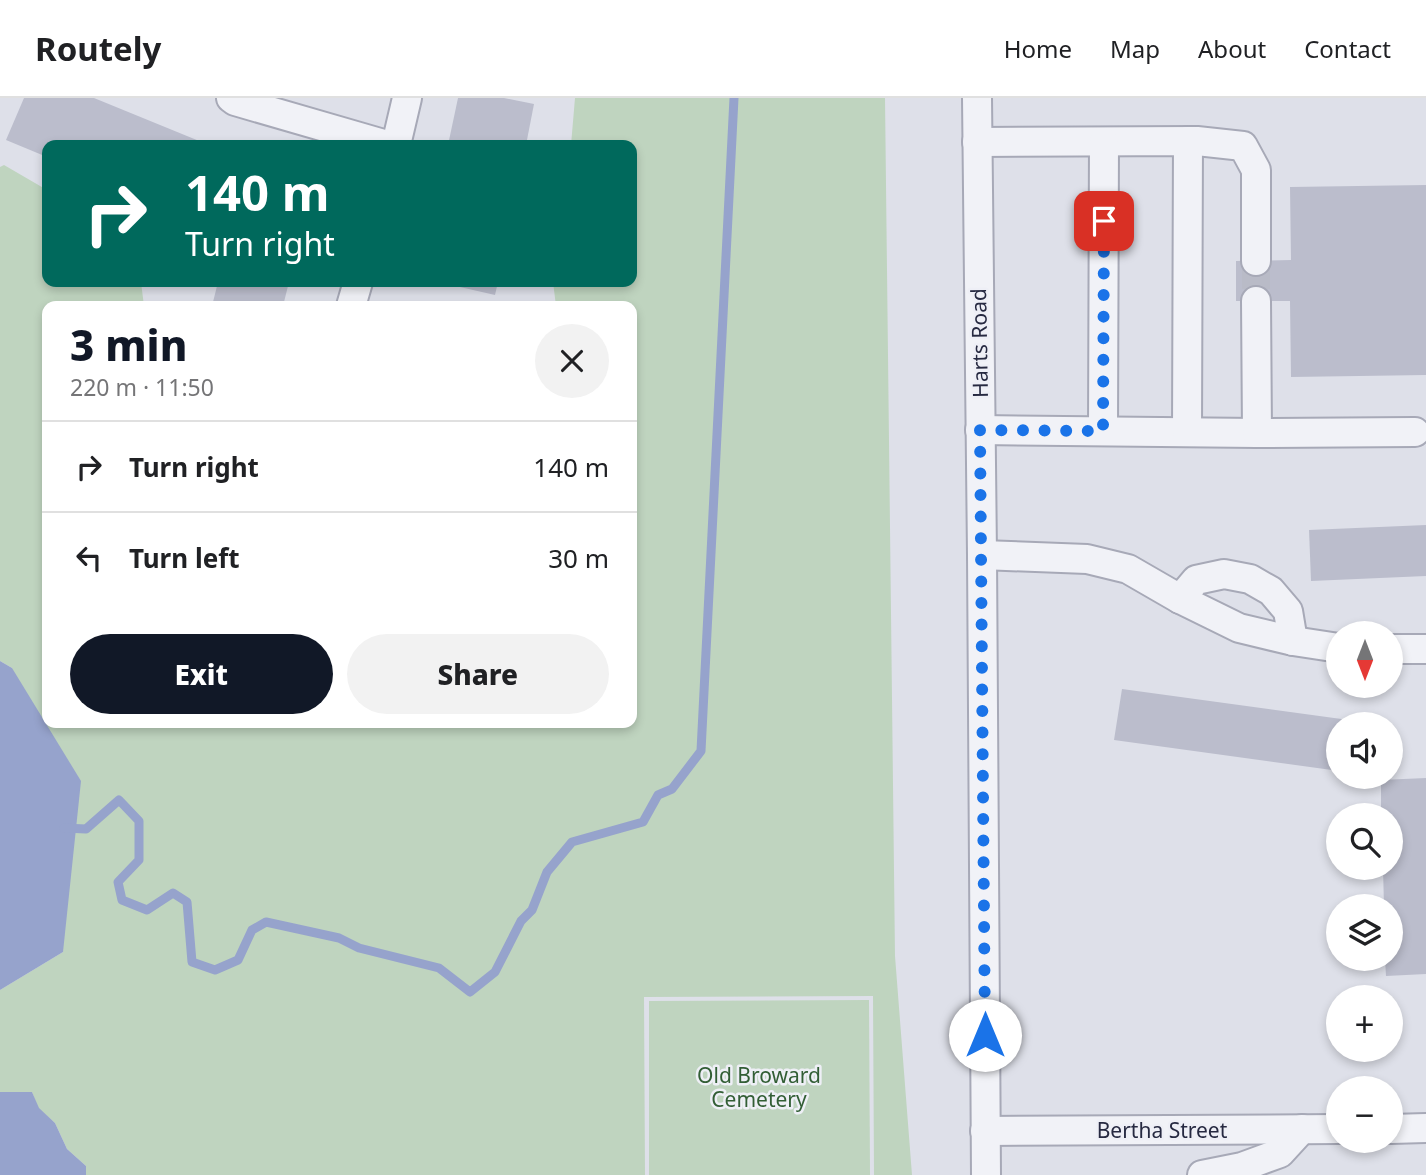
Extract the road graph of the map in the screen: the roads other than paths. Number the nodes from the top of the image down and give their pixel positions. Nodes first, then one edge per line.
1 (231, 98) edge
2 (407, 98) edge
3 (977, 98) edge
4 (370, 140) edge
5 (397, 140) edge
6 (1188, 141) junction
7 (977, 142) junction
8 (1104, 142) junction
9 (1256, 261) tunnel mouth
10 (1256, 301) tunnel mouth
11 (980, 430) junction
12 (1103, 431) junction
13 (1187, 432) junction
14 (1415, 432) dead end
15 (1258, 433) junction
16 (982, 555) junction
17 (1180, 599) junction
18 (1293, 641) junction
19 (1326, 646) edge
20 (1404, 649) edge
21 (1426, 649) edge
22 (1426, 1128) edge
23 (1302, 1129) junction
24 (1326, 1129) edge
25 (1403, 1129) edge
26 (985, 1131) junction
27 (986, 1175) edge
28 (1202, 1175) edge

1 - 4 street
2 - 5 street
3 - 7 street, Harts Road
6 - 8 street
6 - 9 street
6 - 13 street
7 - 8 street
7 - 11 street, Harts Road
8 - 12 street
10 - 15 street
11 - 12 street
11 - 16 street, Harts Road
12 - 13 street
13 - 15 street
14 - 15 street
16 - 17 street
16 - 26 street, Harts Road
17 - 18 street
17 - 18 street
18 - 19 street
20 - 21 street
22 - 25 street
23 - 24 street, Bertha Street
23 - 26 street, Bertha Street
23 - 28 street
26 - 27 street, Harts Road

